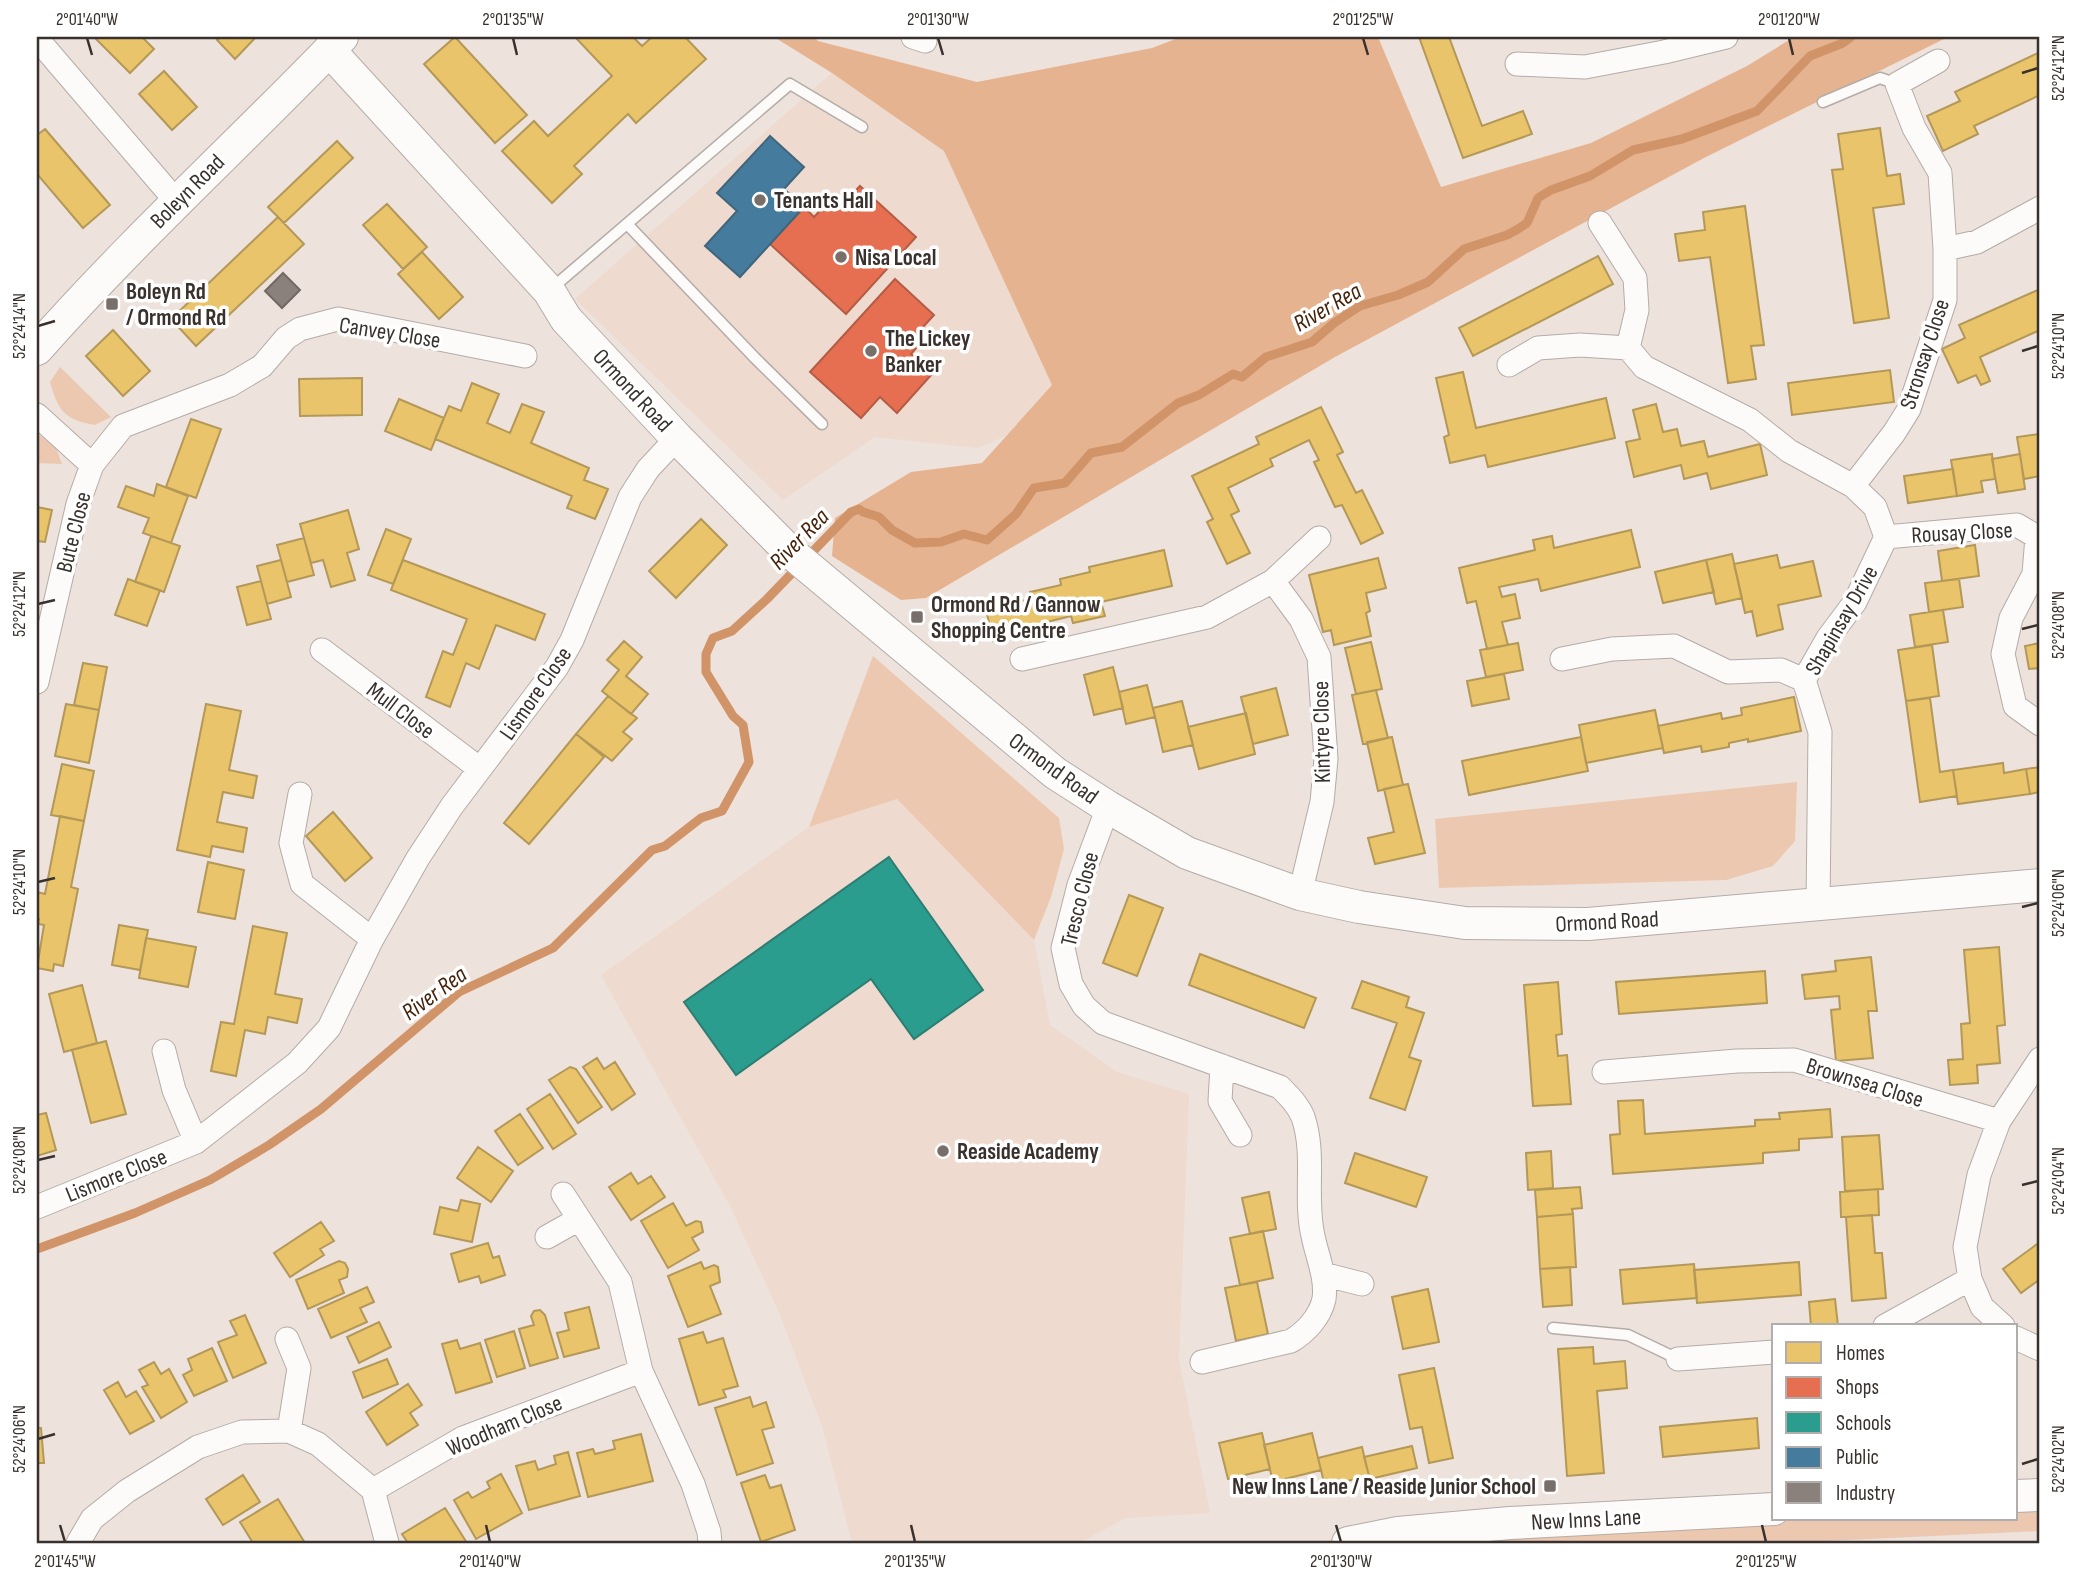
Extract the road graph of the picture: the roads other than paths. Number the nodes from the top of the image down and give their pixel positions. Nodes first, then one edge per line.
1 (1726, 37) edge
2 (44, 43) edge
3 (336, 43) edge
4 (1938, 61) dead end
5 (1517, 64) dead end
6 (1897, 84) junction
7 (1823, 102) dead end
8 (862, 127) dead end
9 (176, 201) junction
10 (2040, 208) edge
11 (1600, 223) dead end
12 (627, 224) junction
13 (1945, 249) junction
14 (549, 291) junction
15 (1628, 348) junction
16 (37, 349) edge
17 (525, 356) dead end
18 (1509, 365) dead end
19 (37, 415) edge
20 (822, 424) dead end
21 (677, 438) junction
22 (92, 465) junction
23 (1853, 486) junction
24 (1886, 537) junction
25 (1319, 538) dead end
26 (1273, 582) junction
27 (322, 650) dead end
28 (1022, 659) dead end
29 (1562, 659) dead end
30 (1804, 680) junction
31 (37, 682) edge
32 (2040, 724) edge
33 (480, 769) junction
34 (300, 793) dead end
35 (1108, 807) junction
36 (2040, 885) edge
37 (1300, 894) junction
38 (1818, 905) junction
39 (372, 939) junction
40 (164, 1051) dead end
41 (2040, 1059) edge
42 (1222, 1066) junction
43 (1604, 1072) dead end
44 (1999, 1121) junction
45 (1240, 1135) dead end
46 (196, 1142) junction
47 (563, 1194) dead end
48 (37, 1207) edge
49 (579, 1219) junction
50 (547, 1237) dead end
51 (1323, 1274) junction
52 (1970, 1279) junction
53 (1362, 1284) dead end
54 (1889, 1324) edge
55 (2001, 1324) edge
56 (1553, 1328) dead end
57 (287, 1339) dead end
58 (2018, 1339) edge
59 (2040, 1349) edge
60 (1772, 1352) edge
61 (1678, 1359) joint
62 (1202, 1362) dead end
63 (641, 1371) junction
64 (289, 1431) junction
65 (373, 1490) junction
66 (2040, 1495) edge
67 (2018, 1496) edge
68 (1772, 1509) edge
69 (1399, 1538) edge
70 (78, 1543) edge
71 (387, 1543) edge
72 (710, 1543) edge
73 (1348, 1543) edge

1 - 5 street
2 - 9 street
3 - 9 street, Boleyn Road
3 - 14 street, Ormond Road
4 - 6 street
6 - 7 lane
6 - 13 street, Stronsay Close
8 - 12 lane
9 - 16 street, Boleyn Road
10 - 13 street
11 - 15 street
12 - 14 lane
12 - 20 lane
13 - 23 street, Stronsay Close
14 - 21 street, Ormond Road
15 - 18 street
15 - 23 street, Shapinsay Drive
17 - 22 street, Canvey Close
19 - 22 street
21 - 33 street, Lismore Close
21 - 35 street, Ormond Road
22 - 31 street, Bute Close
23 - 24 street, Shapinsay Drive
24 - 30 street, Shapinsay Drive
24 - 32 street, Rousay Close
25 - 26 street
26 - 28 street
26 - 37 street, Kintyre Close
27 - 33 street, Mull Close
29 - 30 street
30 - 38 street, Shapinsay Drive
33 - 39 street, Lismore Close
34 - 39 street
35 - 37 street, Ormond Road
35 - 42 street, Tresco Close
36 - 38 street, Ormond Road
37 - 38 street, Ormond Road
39 - 46 street, Lismore Close
40 - 46 street, Lismore Close
41 - 44 street
42 - 45 street
42 - 51 street, Tresco Close
43 - 44 street, Brownsea Close
44 - 52 street
46 - 48 street, Lismore Close
47 - 49 street
49 - 50 street
49 - 63 street
51 - 53 street
51 - 62 street, Tresco Close
52 - 54 street
52 - 55 street
56 - 61 lane
57 - 64 street
58 - 59 street
60 - 61 street
63 - 65 street, Woodham Close
63 - 72 street
64 - 65 street
64 - 70 street
65 - 71 street
66 - 67 street
68 - 69 street, New Inns Lane
69 - 73 street, New Inns Lane

